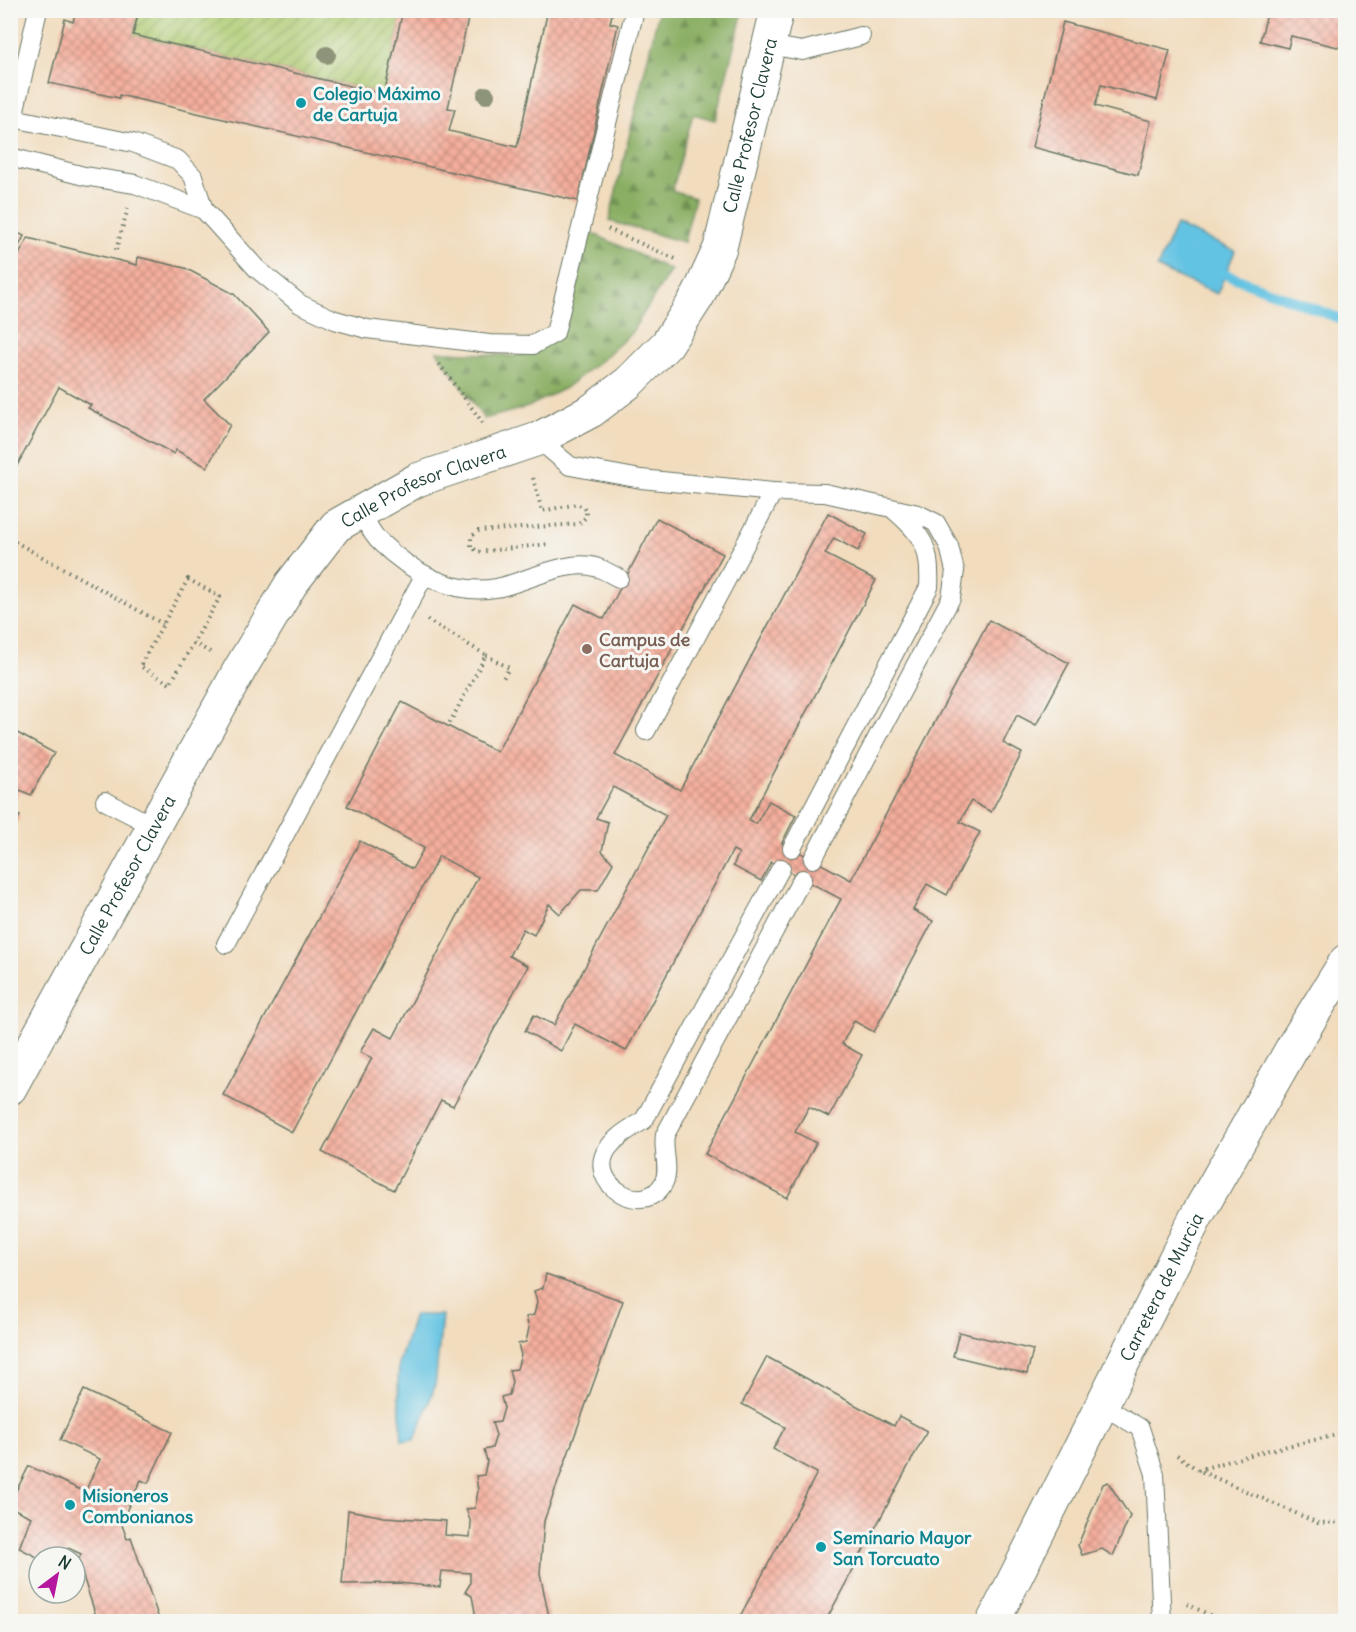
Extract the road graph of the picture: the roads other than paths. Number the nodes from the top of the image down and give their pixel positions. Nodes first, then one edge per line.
1 (38, 10) edge
2 (635, 10) edge
3 (777, 10) edge
4 (861, 36) dead end
5 (769, 45) junction
6 (16, 78) edge
7 (10, 157) edge
8 (204, 210) junction
9 (538, 439) junction
10 (774, 492) junction
11 (360, 511) junction
12 (895, 511) junction
13 (424, 576) junction
14 (619, 579) dead end
15 (646, 731) dead end
16 (105, 801) dead end
17 (155, 827) junction
18 (792, 848) dead end
19 (813, 859) dead end
20 (782, 868) dead end
21 (802, 879) dead end
22 (226, 944) dead end
23 (1346, 961) edge
24 (12, 1081) edge
25 (1102, 1405) junction
26 (993, 1622) edge
27 (1162, 1622) edge

1 - 6 lane
2 - 8 lane
3 - 5 street, Calle Profesor Clavera
4 - 5 lane
5 - 9 street, Calle Profesor Clavera
6 - 8 lane
7 - 8 lane
9 - 10 lane
9 - 11 street, Calle Profesor Clavera
10 - 12 lane
10 - 15 lane
11 - 13 lane
11 - 17 street, Calle Profesor Clavera
12 - 18 lane
12 - 19 lane
13 - 14 lane
13 - 22 lane
16 - 17 lane
17 - 24 street, Calle Profesor Clavera
20 - 21 lane
23 - 25 street, Carretera de Murcia
25 - 26 street, Carretera de Murcia
25 - 27 lane

